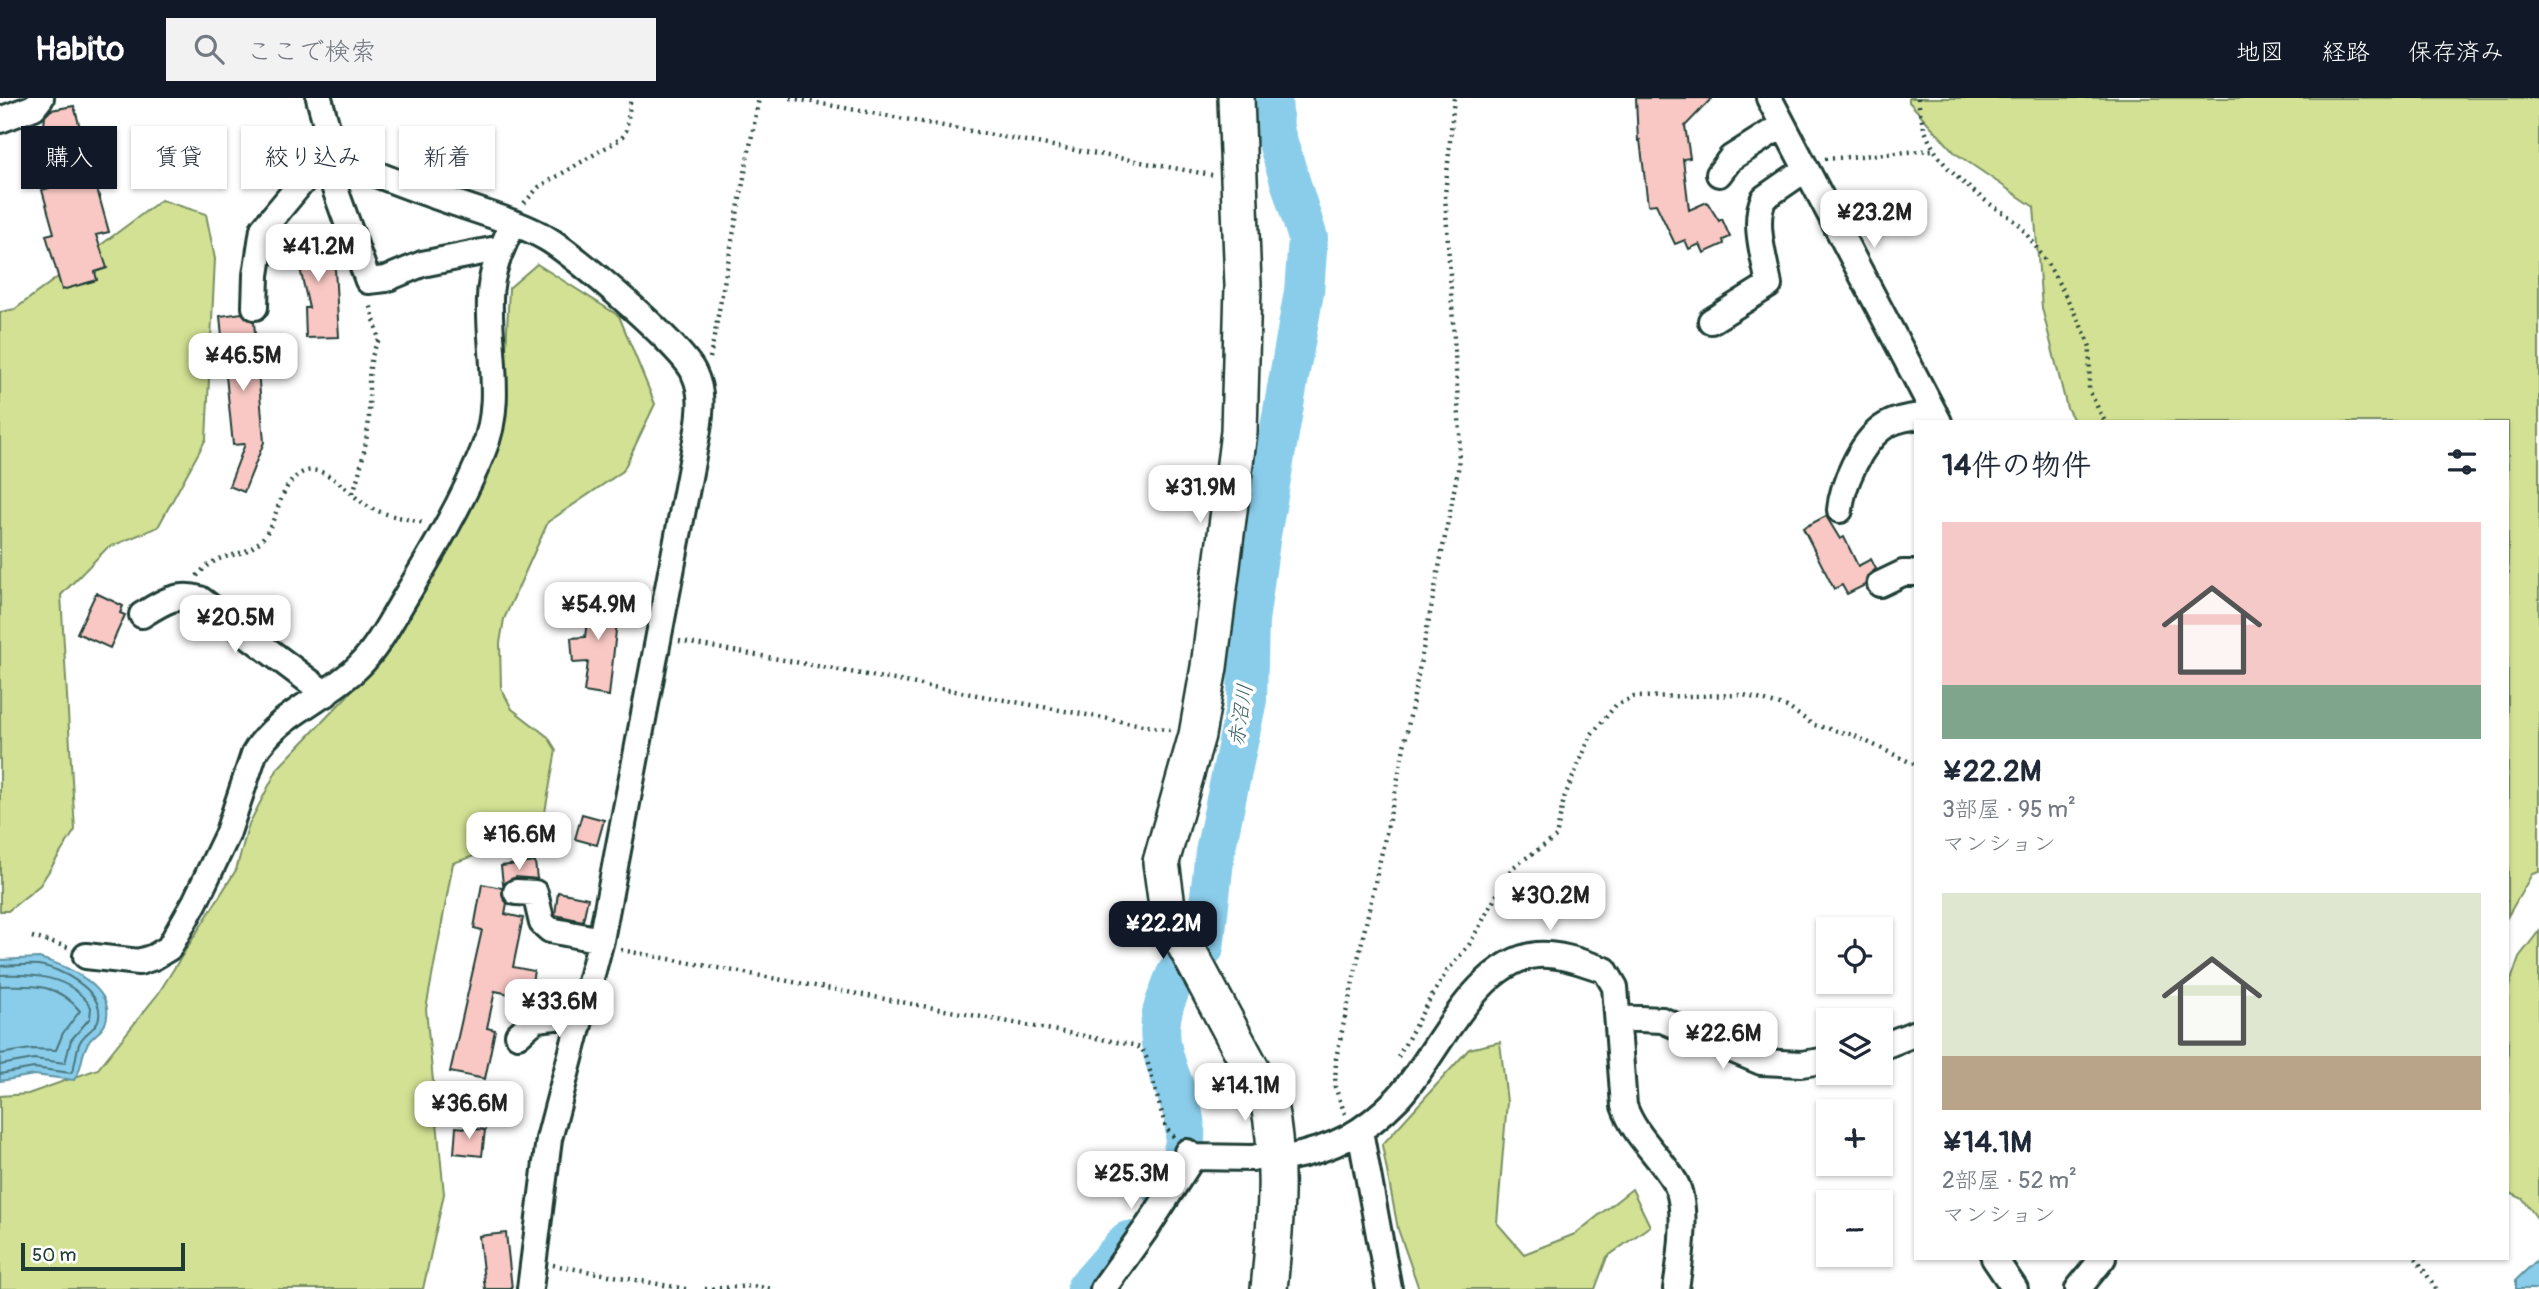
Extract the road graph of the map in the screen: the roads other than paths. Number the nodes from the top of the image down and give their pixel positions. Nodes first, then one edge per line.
1 (41, 98) edge
2 (319, 98) edge
3 (1236, 98) edge
4 (1769, 98) edge
5 (0, 120) edge
6 (1783, 125) junction
7 (328, 126) edge
8 (1804, 165) junction
9 (1719, 174) dead end
10 (385, 177) edge
11 (300, 189) edge
12 (335, 189) edge
13 (513, 223) junction
14 (502, 248) junction
15 (255, 307) dead end
16 (1712, 321) dead end
17 (1937, 418) edge
18 (1840, 510) dead end
19 (1914, 573) edge
20 (1880, 584) dead end
21 (142, 615) dead end
22 (326, 694) junction
23 (516, 891) dead end
24 (601, 943) junction
25 (86, 956) dead end
26 (583, 1014) junction
27 (1618, 1018) junction
28 (1914, 1034) edge
29 (518, 1035) dead end
30 (1893, 1042) edge
31 (1816, 1061) edge
32 (1356, 1133) junction
33 (1276, 1152) junction
34 (1995, 1260) edge
35 (2101, 1260) edge
36 (530, 1289) edge
37 (1103, 1289) edge
38 (1269, 1289) edge
39 (1389, 1289) edge
40 (1676, 1289) edge
41 (2015, 1289) edge
42 (2078, 1289) edge

1 - 5 street
2 - 7 street
3 - 33 street
4 - 6 street
6 - 8 street
6 - 9 street
8 - 16 street
8 - 17 street
10 - 13 street
11 - 15 street
12 - 14 street
13 - 14 street
13 - 24 street
14 - 22 street
17 - 18 street
19 - 20 street
21 - 22 street
22 - 25 street
23 - 24 street
24 - 26 street
26 - 29 street
26 - 36 street
27 - 31 street
27 - 32 street
27 - 40 street
28 - 30 street
32 - 33 street
32 - 39 street
33 - 37 street
33 - 38 street
34 - 41 street
35 - 42 street

